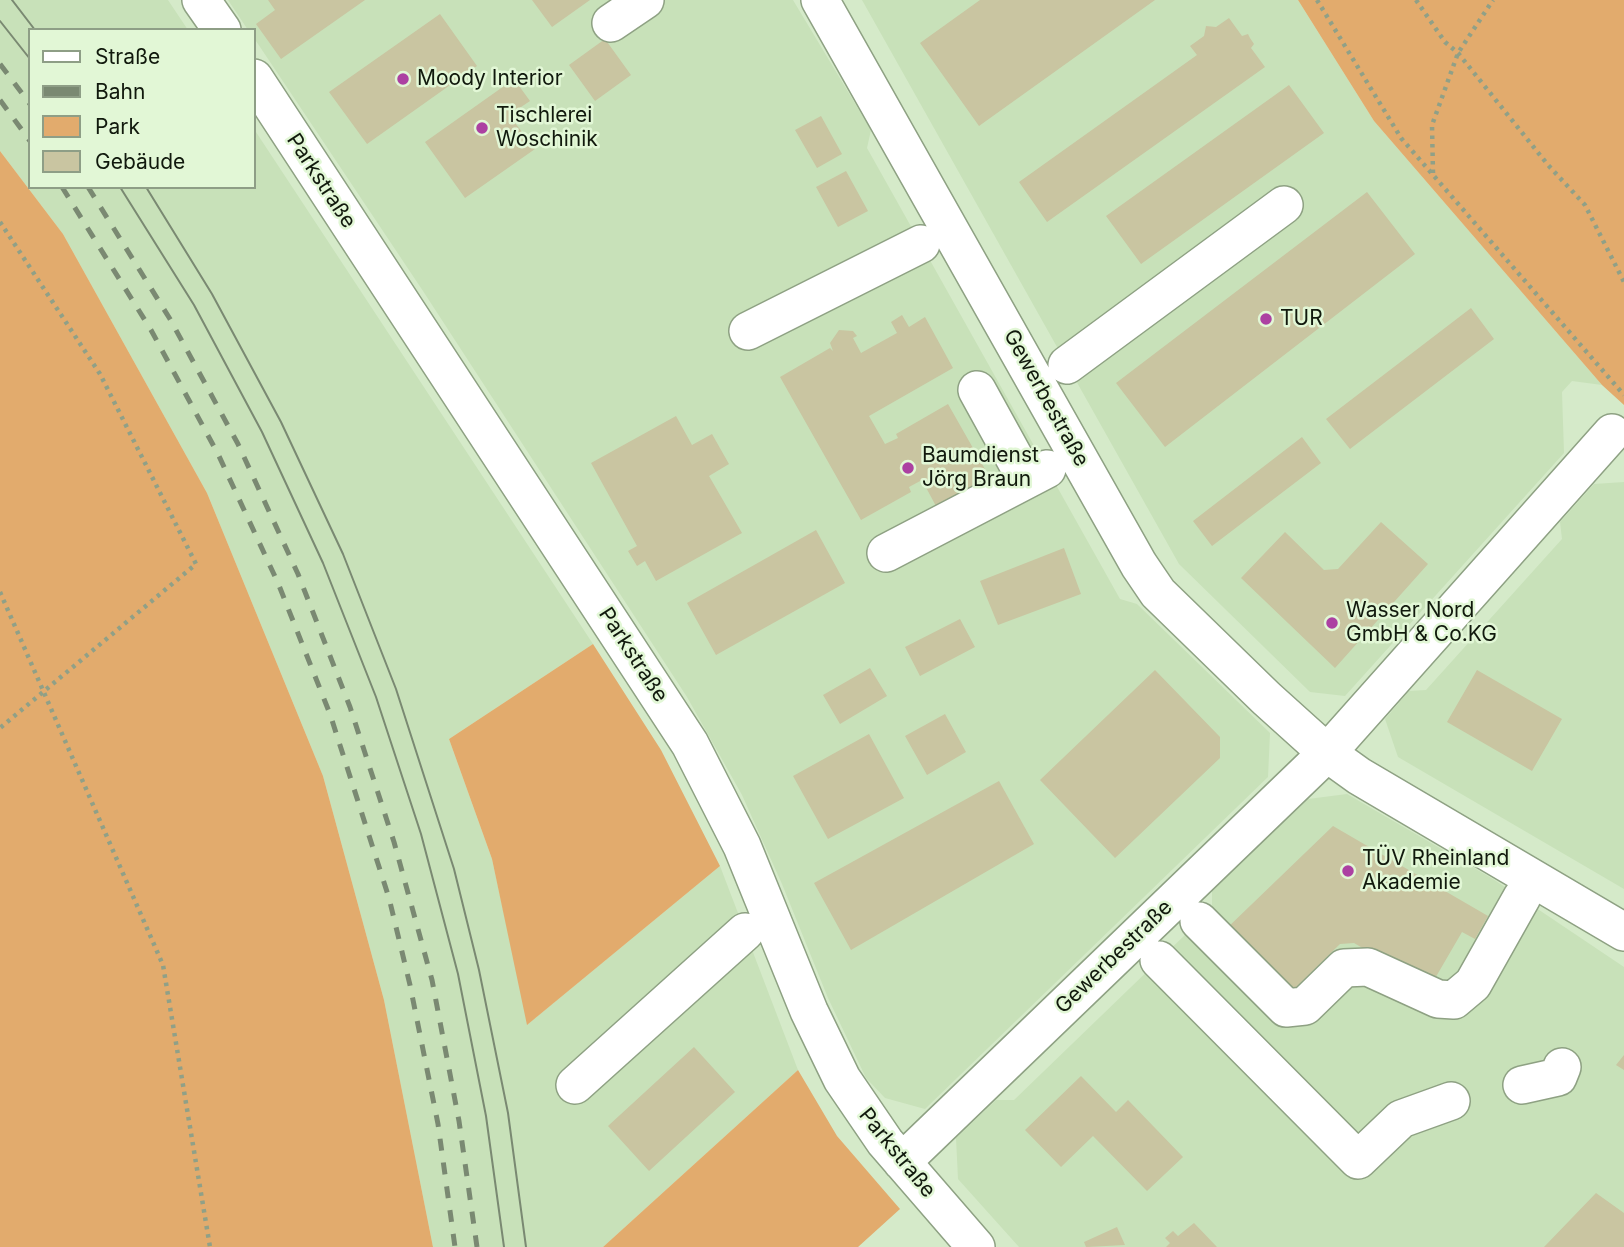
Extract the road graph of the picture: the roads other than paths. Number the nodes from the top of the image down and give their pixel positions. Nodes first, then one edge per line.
1 (201, 0) edge
2 (645, 0) edge
3 (820, 0) edge
4 (611, 23) dead end
5 (221, 28) edge
6 (256, 81) edge
7 (1284, 205) dead end
8 (921, 244) dead end
9 (748, 331) dead end
10 (1067, 365) dead end
11 (977, 390) dead end
12 (1612, 433) dead end
13 (886, 553) dead end
14 (1327, 752) junction
15 (1522, 897) dead end
16 (1199, 921) dead end
17 (745, 932) dead end
18 (1624, 932) edge
19 (1159, 960) dead end
20 (1562, 1067) dead end
21 (575, 1085) dead end
22 (1522, 1085) dead end
23 (1451, 1101) dead end
24 (902, 1162) junction
25 (976, 1247) edge

1 - 5 street
2 - 4 street
3 - 14 street, Gewerbestraße
6 - 24 street, Parkstraße
7 - 10 street
8 - 9 street
11 - 13 street
12 - 14 street, Gewerbestraße
14 - 18 street, Gewerbestraße
14 - 24 street, Gewerbestraße
15 - 16 street
17 - 21 street
19 - 23 street
20 - 22 street
24 - 25 street, Parkstraße

